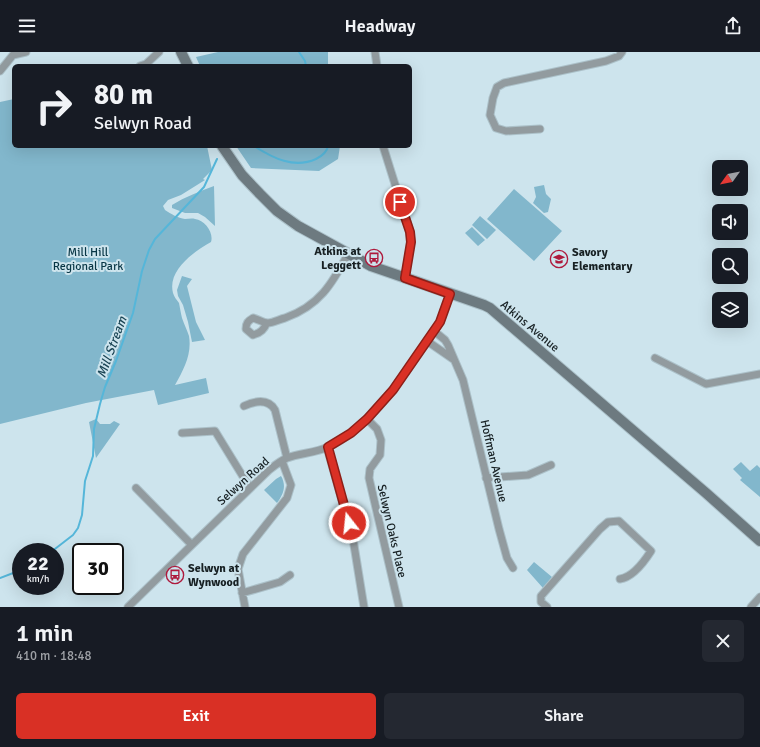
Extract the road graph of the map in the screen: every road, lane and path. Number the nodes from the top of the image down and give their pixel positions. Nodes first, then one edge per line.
1 (26, 52) edge
2 (159, 52) edge
3 (181, 52) edge
4 (374, 52) edge
5 (622, 52) edge
6 (146, 64) edge
7 (187, 64) edge
8 (377, 64) edge
9 (0, 71) edge
10 (540, 129) dead end
11 (223, 148) edge
12 (384, 148) edge
13 (348, 254) junction
14 (405, 278) junction
15 (450, 294) junction
16 (267, 323) dead end
17 (434, 331) junction
18 (427, 341) junction
19 (655, 358) dead end
20 (453, 359) junction
21 (760, 374) edge
22 (244, 406) dead end
23 (367, 419) junction
24 (182, 433) dead end
25 (328, 447) junction
26 (285, 460) junction
27 (551, 465) dead end
28 (486, 478) junction
29 (136, 488) dead end
30 (250, 488) junction
31 (760, 541) edge
32 (191, 544) junction
33 (513, 568) dead end
34 (290, 575) dead end
35 (620, 579) dead end
36 (242, 593) junction
37 (760, 597) edge
38 (128, 607) edge
39 (245, 607) edge
40 (364, 607) edge
41 (399, 607) edge
42 (547, 607) edge
43 (750, 607) edge

1 - 9 street
2 - 6 street
3 - 7 street
4 - 8 street
5 - 10 street
11 - 13 street, Atkins Avenue
12 - 14 street
13 - 14 street, Atkins Avenue
13 - 16 street
14 - 15 street, Atkins Avenue
15 - 17 street, Selwyn Road
15 - 31 street, Atkins Avenue
17 - 18 street, Selwyn Road
17 - 20 street, Hoffman Avenue
18 - 20 street, Hoffman Avenue
18 - 23 street, Selwyn Road
19 - 21 street
20 - 28 street, Hoffman Avenue
22 - 26 street
23 - 25 street, Selwyn Road
23 - 41 street, Selwyn Oaks Place
24 - 30 street
25 - 26 street, Selwyn Road
25 - 40 street
26 - 30 street, Selwyn Road
26 - 36 street
27 - 28 street
28 - 33 street, Hoffman Avenue
29 - 32 street
30 - 32 street, Selwyn Road
32 - 38 street, Selwyn Road
34 - 36 street
35 - 42 street
36 - 39 street
37 - 43 street

